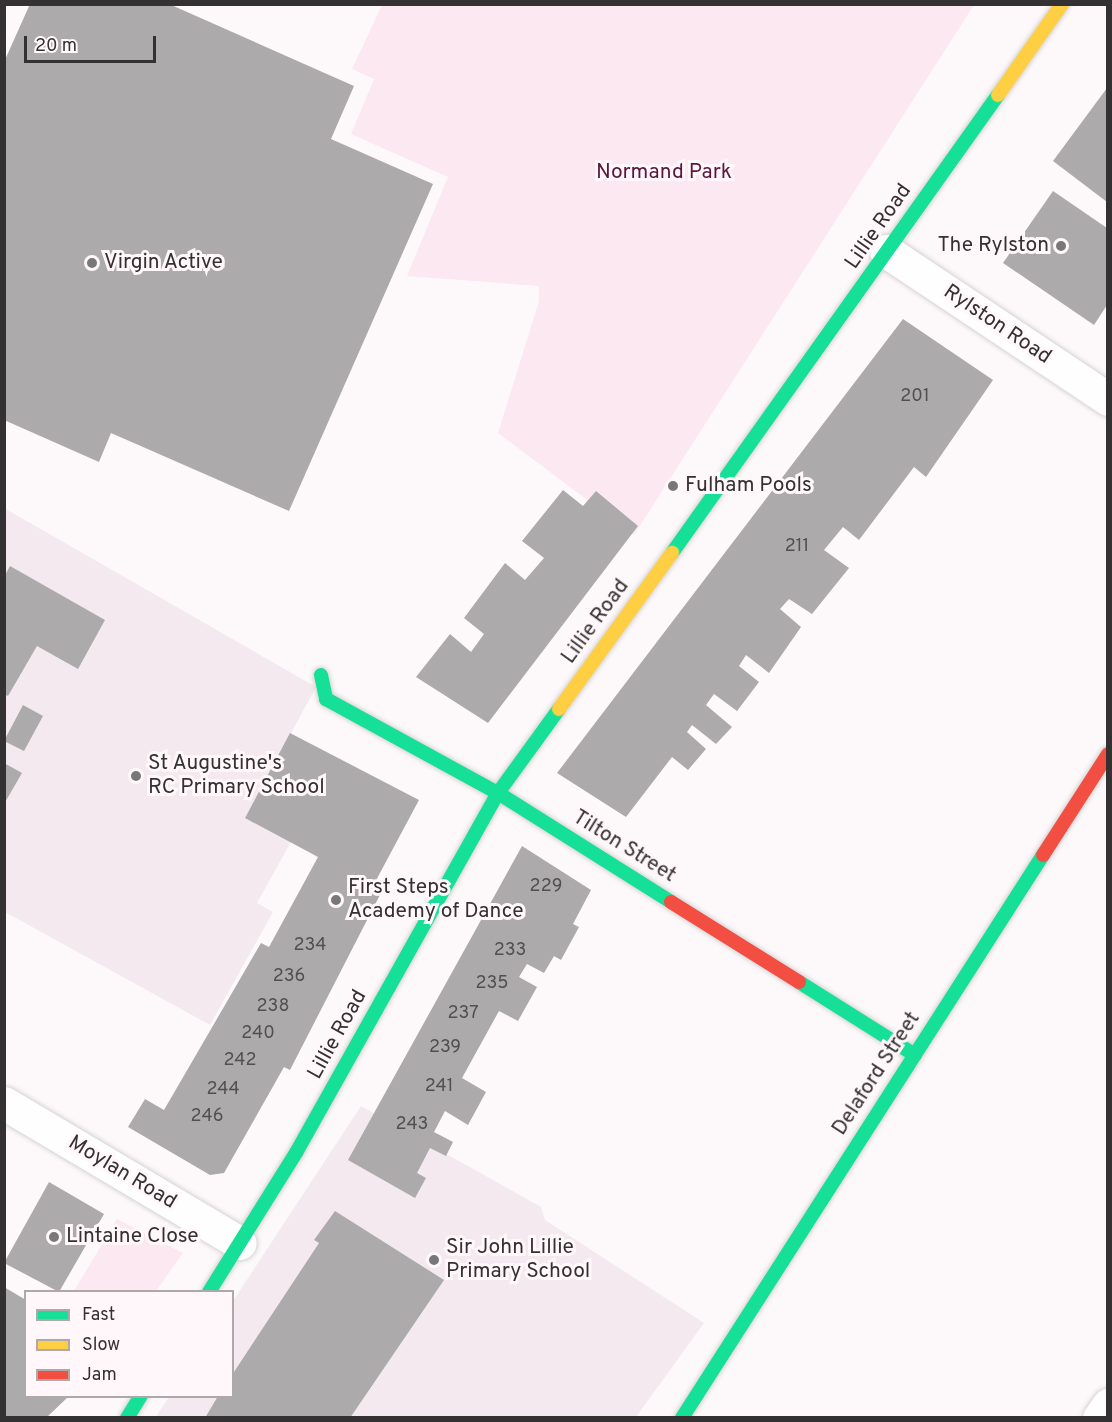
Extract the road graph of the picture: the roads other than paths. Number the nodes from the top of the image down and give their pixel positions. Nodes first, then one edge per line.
1 (1062, 4) edge
2 (886, 251) junction
3 (1107, 399) edge
4 (321, 675) dead end
5 (1107, 754) edge
6 (498, 793) junction
7 (915, 1055) junction
8 (4, 1103) edge
9 (240, 1243) junction
10 (210, 1290) edge
11 (140, 1398) edge
12 (1107, 1405) edge
13 (127, 1418) edge
14 (682, 1418) edge
15 (1099, 1418) edge

1 - 2 main road, Lillie Road
2 - 3 street, Rylston Road
2 - 6 main road, Lillie Road
4 - 6 main road, Tilton Street
5 - 7 main road, Delaford Street
6 - 7 main road, Tilton Street
6 - 9 main road, Lillie Road
7 - 14 main road, Delaford Street
8 - 9 street, Moylan Road
9 - 10 main road, Lillie Road
11 - 13 main road
12 - 15 street

